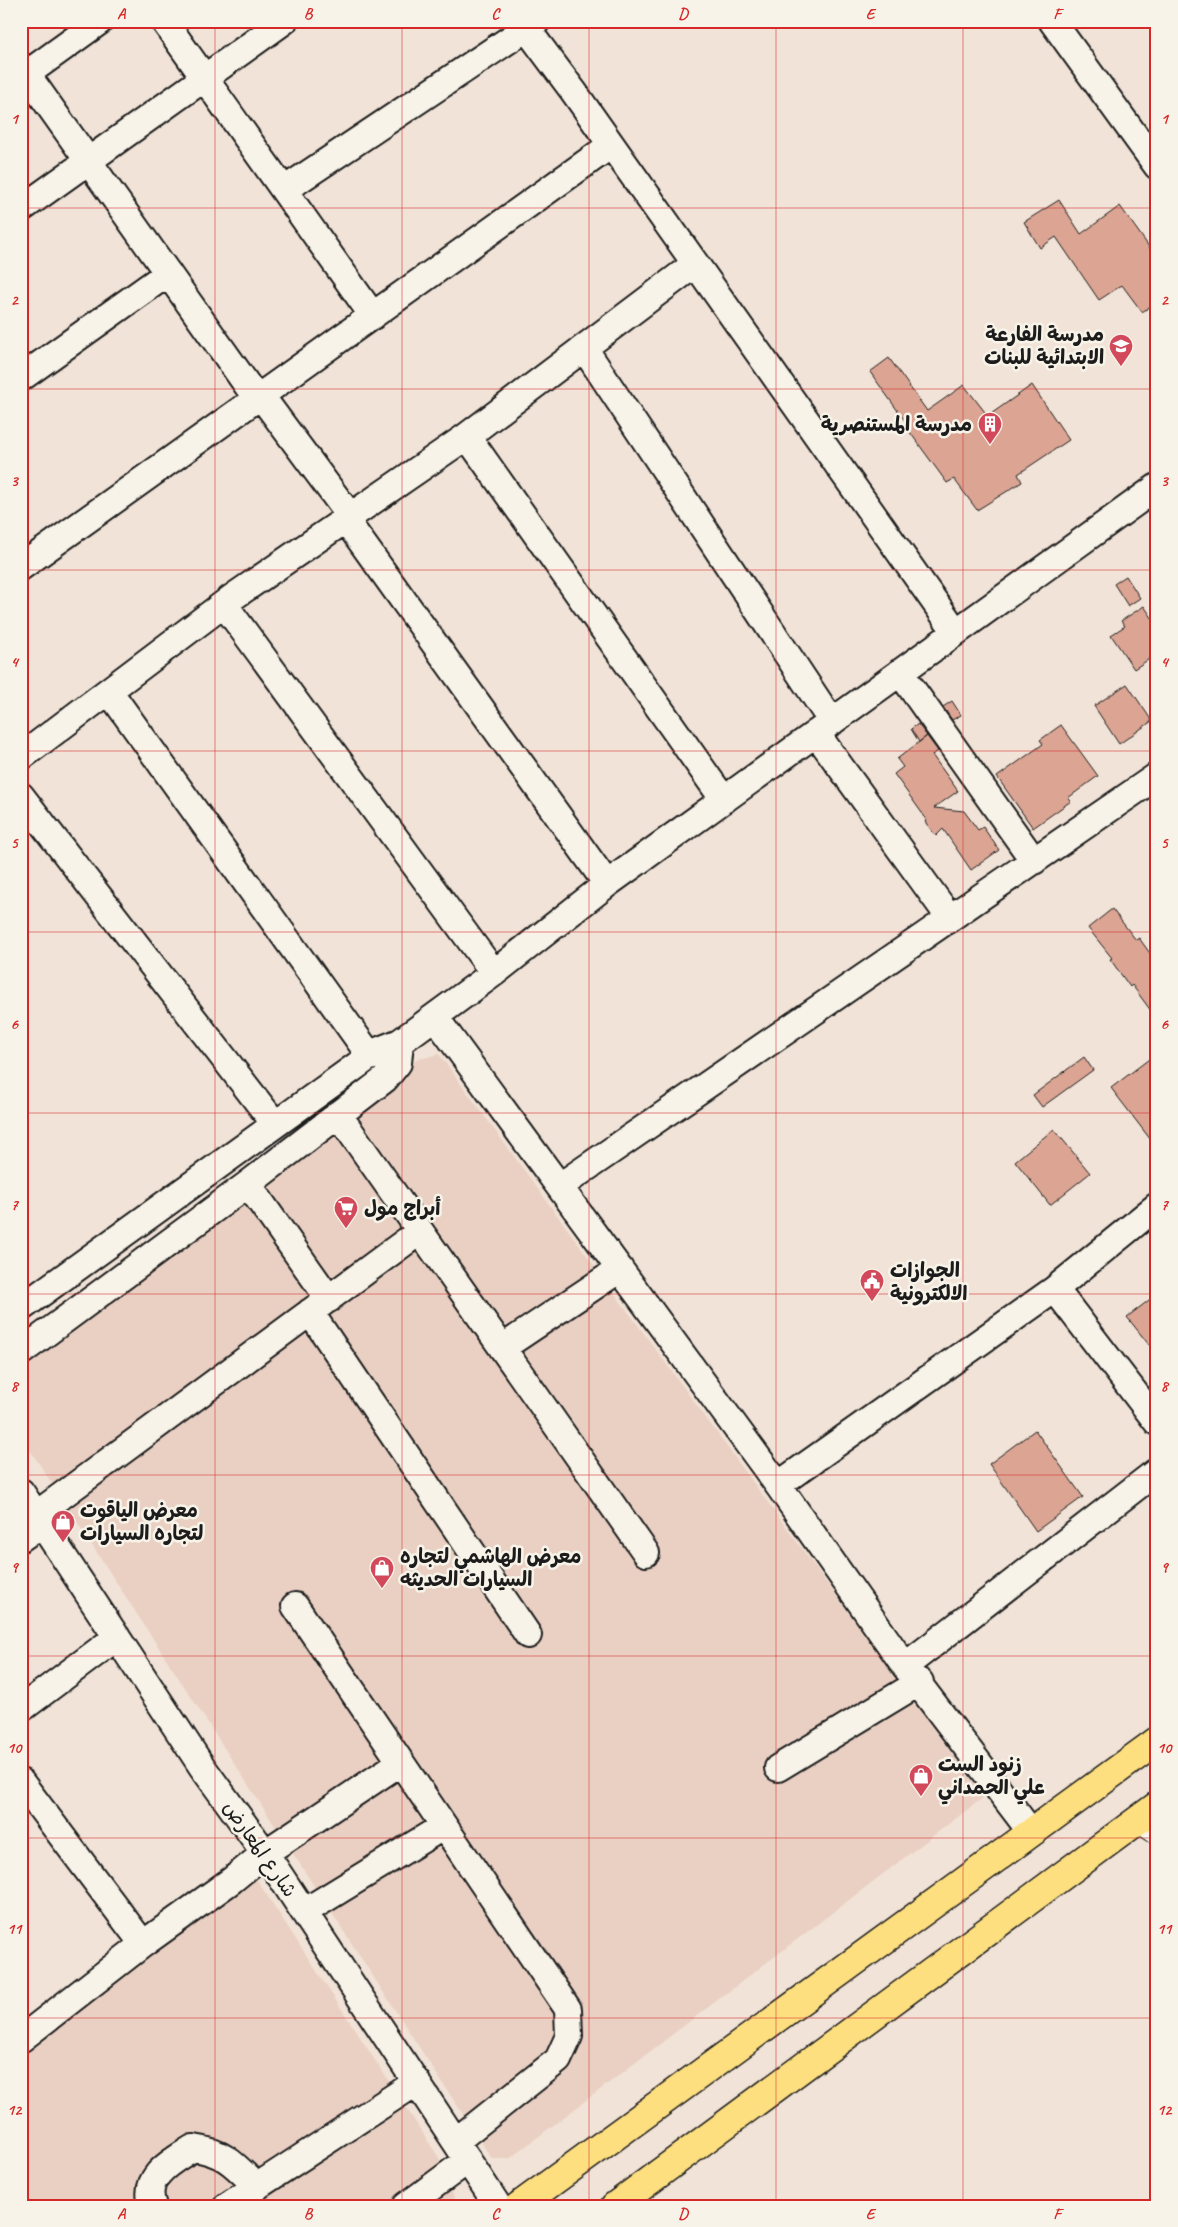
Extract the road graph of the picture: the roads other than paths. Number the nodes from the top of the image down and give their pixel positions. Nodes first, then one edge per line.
1 (100, 21) edge
2 (164, 21) edge
3 (284, 21) edge
4 (1052, 21) edge
5 (528, 24) edge
6 (23, 73) edge
7 (204, 78) junction
8 (611, 145) junction
9 (88, 161) junction
10 (1157, 166) edge
11 (284, 190) junction
12 (21, 209) edge
13 (696, 264) junction
14 (168, 273) junction
15 (373, 316) junction
16 (584, 348) junction
17 (21, 378) edge
18 (259, 397) junction
19 (468, 436) junction
20 (1157, 487) edge
21 (347, 517) junction
22 (21, 567) edge
23 (224, 604) junction
24 (956, 632) junction
25 (900, 672) junction
26 (109, 692) junction
27 (824, 728) junction
28 (21, 757) edge
29 (1157, 776) edge
30 (21, 796) edge
31 (724, 800) junction
32 (1034, 861) junction
33 (607, 884) junction
34 (950, 918) junction
35 (494, 973) junction
36 (435, 1017) junction
37 (400, 1042) junction
38 (371, 1057) junction
39 (338, 1114) junction
40 (275, 1124) junction
41 (248, 1184) junction
42 (560, 1186) junction
43 (1157, 1206) edge
44 (420, 1232) junction
45 (620, 1269) junction
46 (1055, 1289) junction
47 (320, 1306) junction
48 (21, 1308) edge
49 (502, 1348) junction
50 (21, 1352) edge
51 (1157, 1422) edge
52 (1157, 1471) edge
53 (778, 1485) junction
54 (21, 1492) edge
55 (40, 1518) junction
56 (21, 1538) edge
57 (646, 1554) dead end
58 (295, 1606) dead end
59 (528, 1635) dead end
60 (117, 1637) junction
61 (912, 1674) junction
62 (21, 1709) edge
63 (1157, 1741) edge
64 (401, 1762) junction
65 (778, 1768) dead end
66 (21, 1782) edge
67 (1151, 1818) edge
68 (444, 1826) junction
69 (1031, 1832) junction
70 (265, 1853) junction
71 (304, 1912) junction
72 (143, 1944) junction
73 (25, 2029) edge
74 (417, 2082) junction
75 (462, 2151) junction
76 (257, 2186) junction
77 (153, 2206) edge
78 (227, 2206) edge
79 (406, 2206) edge
80 (498, 2206) edge
81 (519, 2206) edge
82 (616, 2206) edge

1 - 6 street
2 - 7 street
3 - 7 street
4 - 10 street
5 - 8 street
5 - 11 street
6 - 9 street
7 - 9 street
7 - 11 street
8 - 13 street
8 - 15 street
9 - 12 street
9 - 14 street
11 - 15 street
13 - 16 street
13 - 24 street
14 - 17 street
14 - 18 street
15 - 18 street
16 - 19 street
16 - 27 street
18 - 21 street
18 - 22 street
19 - 21 street
19 - 31 street
20 - 24 street
21 - 23 street
21 - 33 street
23 - 26 street
23 - 35 street
24 - 25 street
25 - 27 street
25 - 32 street
26 - 28 street
26 - 38 street
27 - 31 street
27 - 34 street
29 - 32 street
30 - 40 street
31 - 33 street
32 - 34 street
33 - 35 street
34 - 42 street
35 - 36 street
36 - 37 street
36 - 42 street
37 - 38 street
37 - 39 street
38 - 40 street
39 - 41 street
39 - 44 street
40 - 48 street
41 - 47 street
41 - 50 street
42 - 45 street
43 - 46 street
44 - 47 street
44 - 49 street
45 - 49 street
45 - 53 street
46 - 51 street
46 - 53 street
47 - 55 street
47 - 59 street
49 - 57 street
52 - 61 street
53 - 61 street
54 - 55 street, شارع المعارض
55 - 56 street
55 - 60 street, شارع المعارض
58 - 64 street
60 - 62 street
60 - 70 street, شارع المعارض
61 - 65 street
61 - 69 street
63 - 69 main road
64 - 68 street
64 - 70 street
66 - 72 street
67 - 82 main road
68 - 71 street
68 - 75 street
69 - 81 main road
70 - 71 street, شارع المعارض
70 - 72 street
71 - 74 street, شارع المعارض
72 - 73 street
74 - 75 street, شارع المعارض
74 - 76 street
75 - 79 street
75 - 80 street, شارع المعارض
76 - 77 street
76 - 78 street

